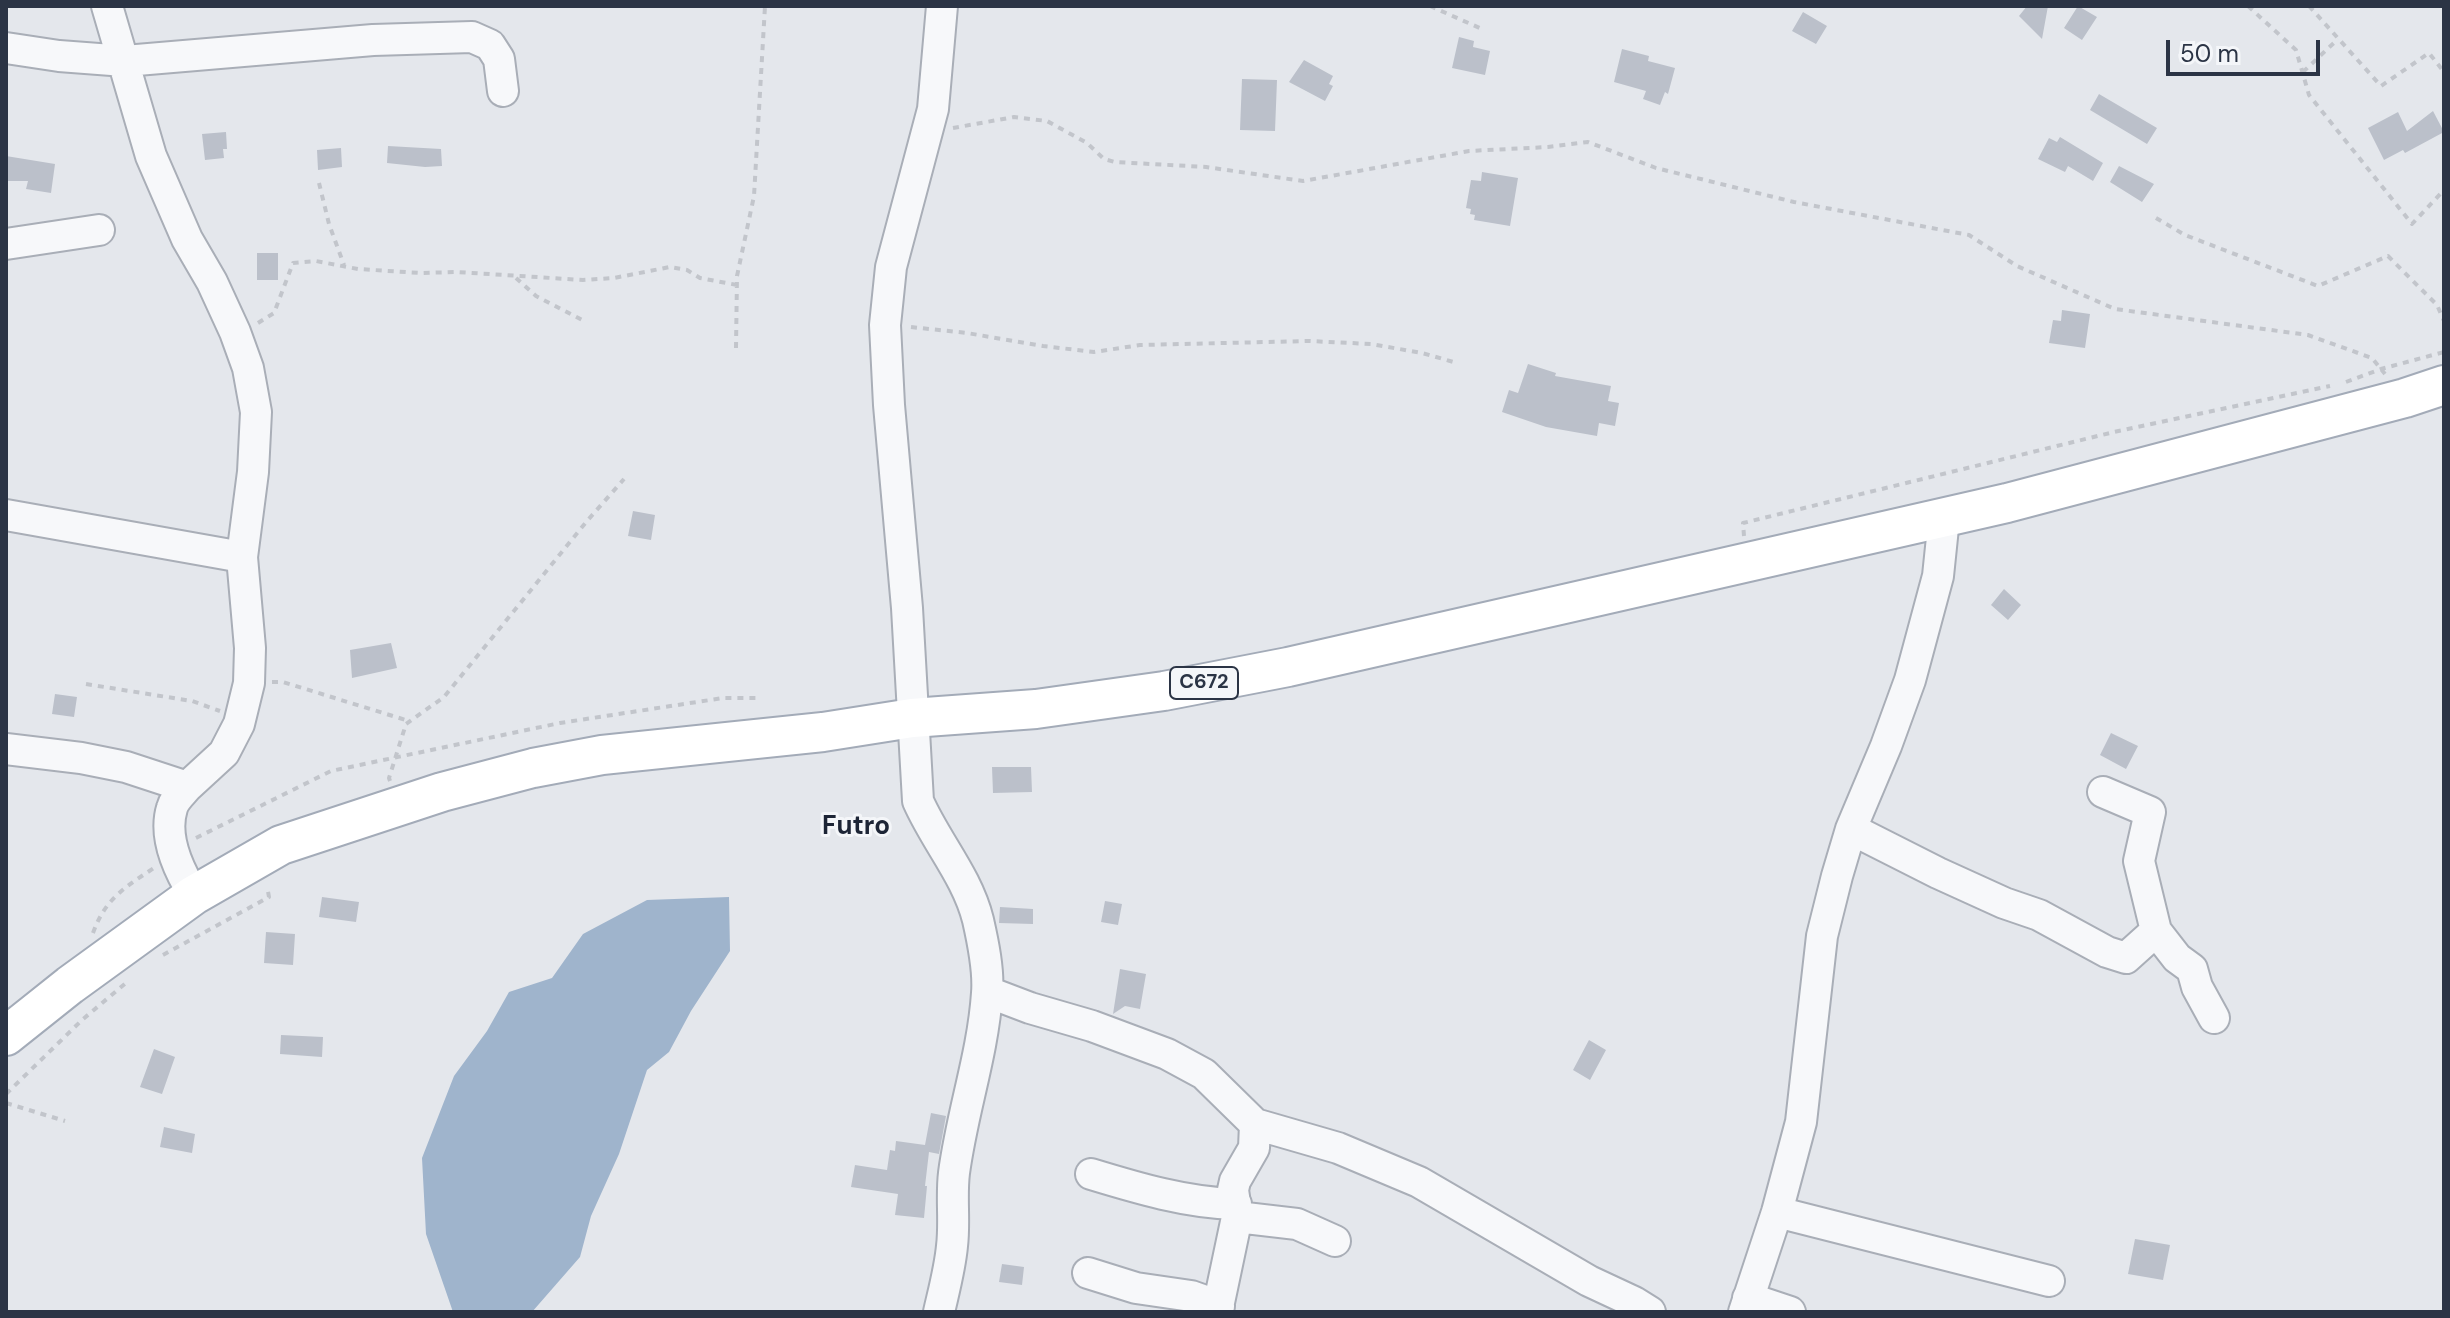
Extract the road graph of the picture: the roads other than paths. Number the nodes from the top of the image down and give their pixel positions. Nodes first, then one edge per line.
1 (107, 6) edge
2 (942, 6) edge
3 (6, 48) edge
4 (125, 61) junction
5 (503, 91) dead end
6 (99, 230) dead end
7 (6, 244) edge
8 (2444, 385) edge
9 (6, 515) edge
10 (1944, 518) junction
11 (242, 557) junction
12 (912, 718) junction
13 (6, 749) edge
14 (187, 787) junction
15 (2103, 792) dead end
16 (1851, 829) junction
17 (194, 895) junction
18 (2156, 931) junction
19 (988, 992) junction
20 (2214, 1018) dead end
21 (10, 1022) edge
22 (1255, 1124) junction
23 (1091, 1174) dead end
24 (1236, 1210) junction
25 (1777, 1212) junction
26 (1335, 1241) dead end
27 (1088, 1273) dead end
28 (2049, 1281) dead end
29 (1746, 1305) edge
30 (1218, 1309) edge
31 (939, 1312) edge
32 (1650, 1312) edge
33 (1790, 1312) edge

1 - 4 street
2 - 12 street
3 - 4 street
4 - 5 street
4 - 11 street
6 - 7 street
8 - 10 main road, C672
9 - 11 street
10 - 12 main road, C672
10 - 16 street
11 - 14 street
12 - 17 main road, C672
12 - 19 street
13 - 14 street
14 - 17 street
15 - 18 street
16 - 18 street
16 - 25 street
17 - 21 main road, C672
18 - 20 street
19 - 22 street
19 - 31 street
22 - 24 street
22 - 32 street
23 - 24 street
24 - 26 street
24 - 30 street
25 - 28 street
25 - 29 street
27 - 30 street
29 - 33 street

